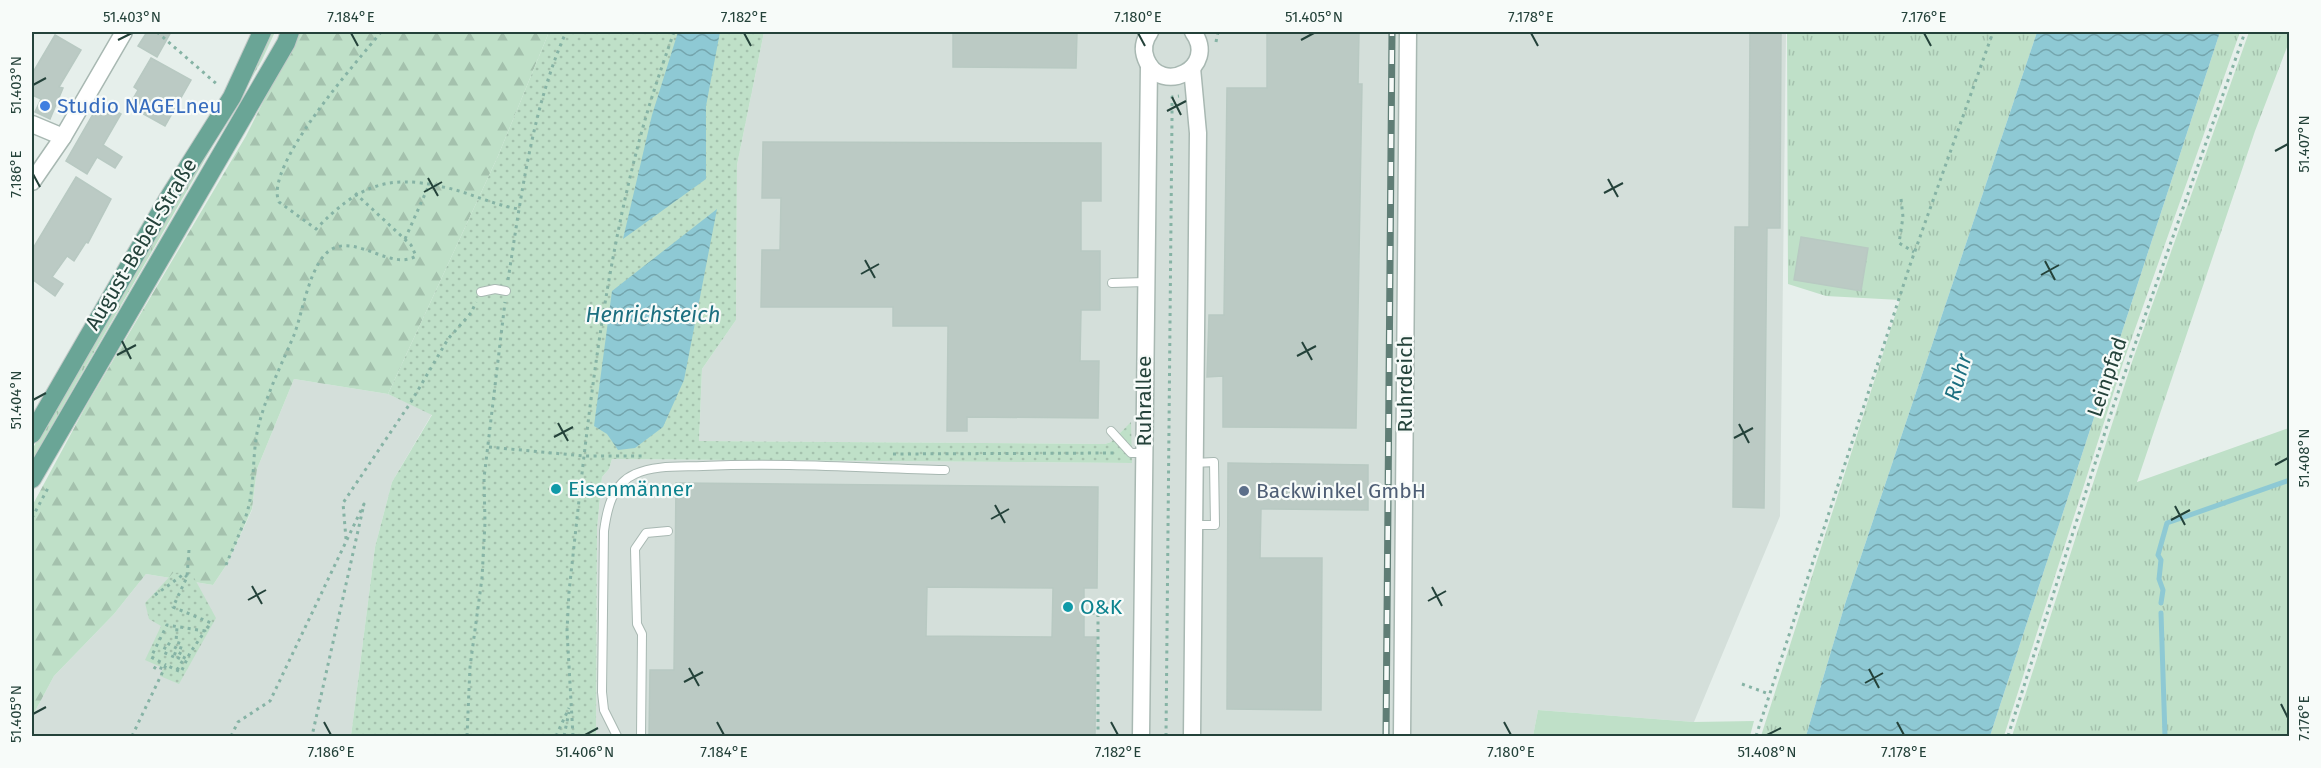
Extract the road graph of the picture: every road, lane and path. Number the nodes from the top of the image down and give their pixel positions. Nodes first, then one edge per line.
1 (124, 32) edge
2 (157, 32) edge
3 (262, 32) edge
4 (290, 32) edge
5 (381, 32) edge
6 (566, 32) edge
7 (674, 32) edge
8 (1150, 32) edge
9 (1193, 32) edge
10 (1408, 32) edge
11 (1993, 32) edge
12 (2246, 32) edge
13 (1149, 65) junction
14 (1192, 68) junction
15 (232, 97) junction
16 (1172, 97) dead end
17 (32, 124) edge
18 (63, 136) junction
19 (32, 182) edge
20 (429, 185) junction
21 (355, 193) junction
22 (1901, 199) dead end
23 (519, 209) junction
24 (405, 239) junction
25 (1914, 252) junction
26 (1112, 282) dead end
27 (1145, 282) junction
28 (506, 291) junction
29 (481, 292) joint
30 (1111, 430) dead end
31 (32, 434) edge
32 (489, 447) junction
33 (1169, 452) junction
34 (1144, 453) junction
35 (584, 456) junction
36 (613, 457) dead end
37 (1194, 457) junction
38 (945, 470) dead end
39 (32, 479) edge
40 (668, 531) dead end
41 (347, 540) junction
42 (189, 550) dead end
43 (226, 565) dead end
44 (187, 577) junction
45 (155, 595) dead end
46 (1084, 613) dead end
47 (177, 627) junction
48 (205, 631) junction
49 (164, 651) junction
50 (176, 651) junction
51 (174, 657) junction
52 (183, 660) junction
53 (166, 665) junction
54 (154, 669) dead end
55 (163, 669) junction
56 (177, 670) junction
57 (1742, 684) dead end
58 (1769, 694) junction
59 (570, 706) junction
60 (132, 736) edge
61 (231, 736) edge
62 (312, 736) edge
63 (467, 736) edge
64 (556, 736) edge
65 (564, 736) edge
66 (573, 736) edge
67 (617, 736) edge
68 (641, 736) edge
69 (1098, 736) edge
70 (1141, 736) edge
71 (1166, 736) edge
72 (1192, 736) edge
73 (1402, 736) edge
74 (1756, 736) edge
75 (2008, 736) edge

1 - 18 street
2 - 15 path
3 - 15 main road, August-Bebel-Straße
4 - 39 main road, August-Bebel-Straße
5 - 21 path
6 - 23 path
7 - 35 path
8 - 13 street, Ruhrallee
9 - 14 street
10 - 73 street, Ruhrdeich
11 - 25 path
12 - 75 path, Leinpfad
13 - 14 street
13 - 27 street, Ruhrallee
14 - 37 street
15 - 31 main road, August-Bebel-Straße
16 - 33 path, Ruhrallee
17 - 18 street
18 - 19 street
20 - 21 path
20 - 23 path
20 - 24 path
21 - 24 path
22 - 25 path
23 - 28 path
24 - 43 path
25 - 58 path
26 - 27 lane
27 - 34 street, Ruhrallee
28 - 29 lane
28 - 32 path
29 - 41 path
30 - 34 lane
32 - 35 path
32 - 63 path
33 - 34 path
33 - 37 path
33 - 71 path, Ruhrallee
34 - 70 street, Ruhrallee
35 - 36 path
35 - 59 path
37 - 72 street
38 - 67 lane
40 - 68 lane
41 - 61 path
41 - 62 path
42 - 44 path
44 - 45 path
44 - 48 path
46 - 69 path
47 - 48 path
47 - 49 path
47 - 53 path
48 - 56 path
49 - 50 path
49 - 51 path
50 - 51 path
50 - 52 path
51 - 52 path
52 - 56 path
53 - 55 path
53 - 56 path
54 - 55 path
55 - 60 path
57 - 58 path
58 - 74 path
59 - 64 path
59 - 65 path
59 - 66 path

